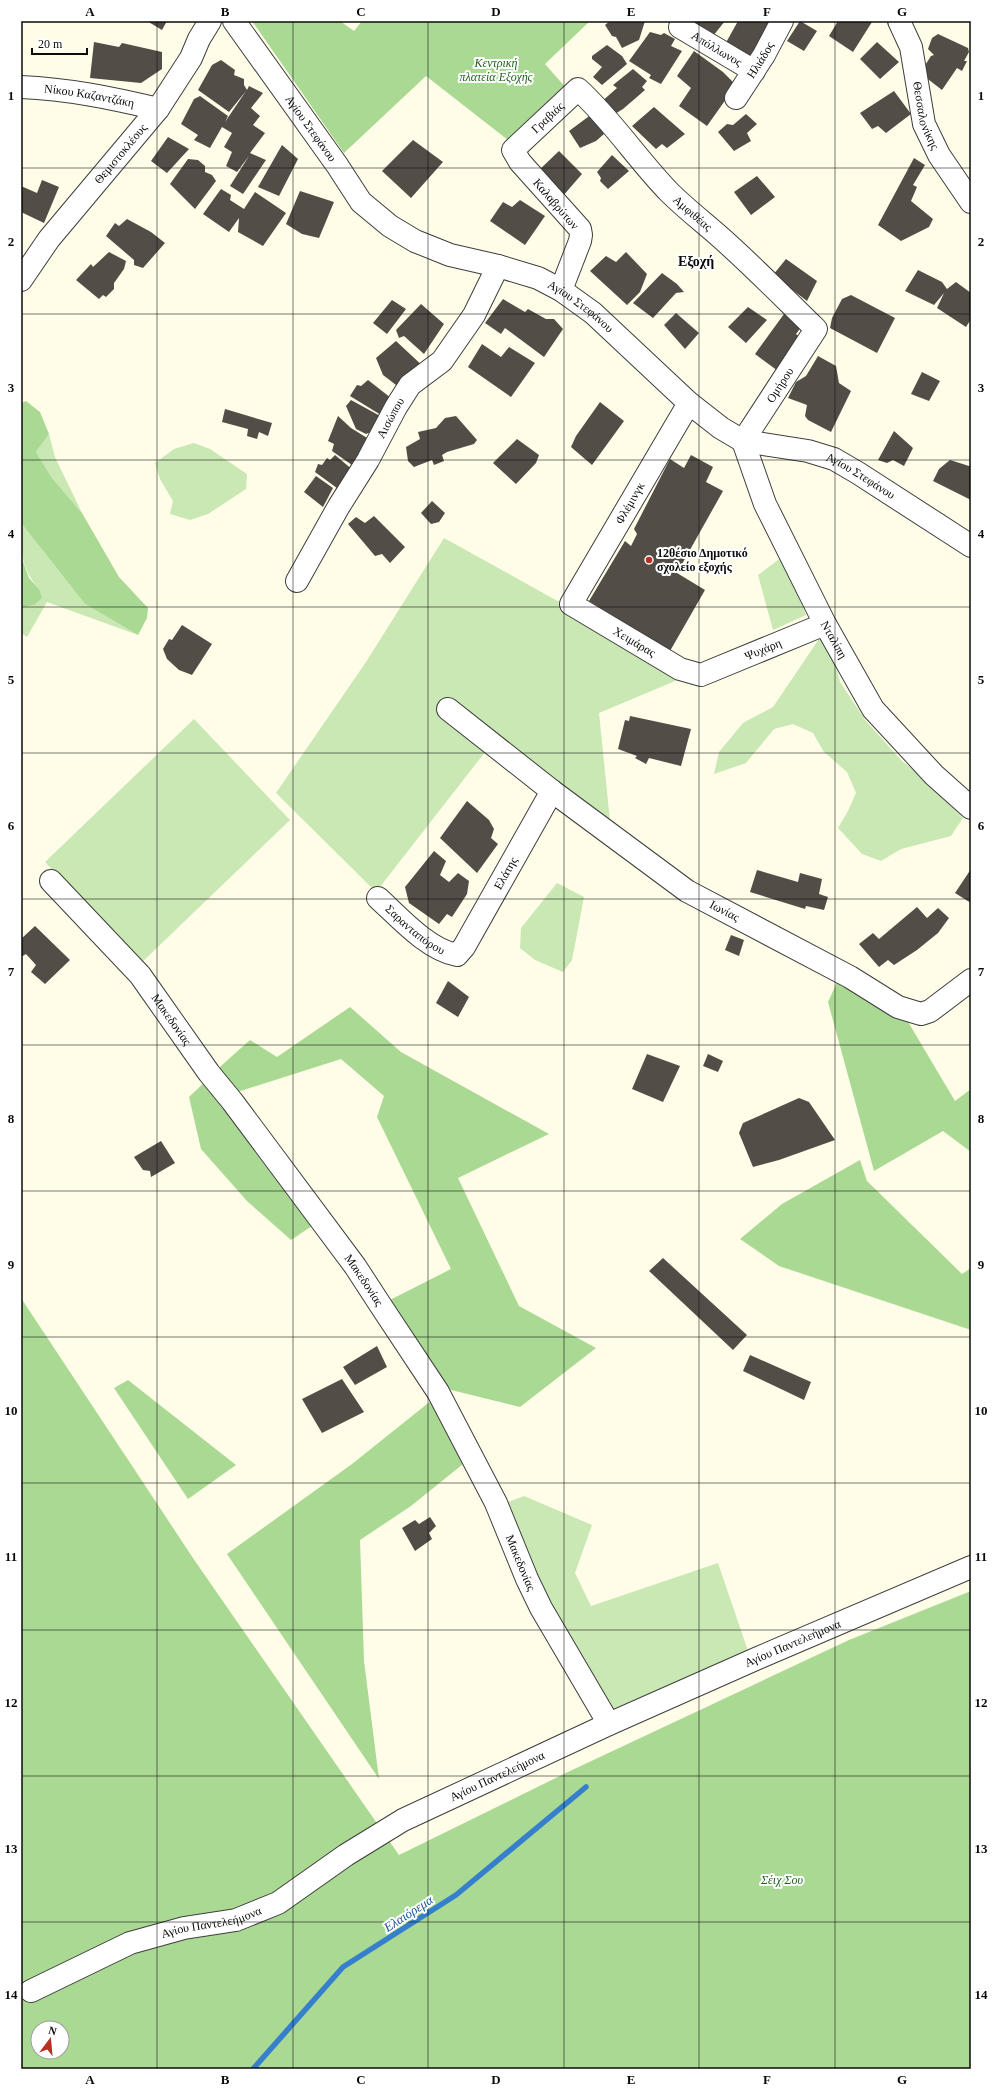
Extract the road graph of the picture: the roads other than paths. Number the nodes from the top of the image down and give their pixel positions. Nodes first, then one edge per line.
1 (210, 21) edge
2 (234, 21) edge
3 (782, 21) edge
4 (899, 21) edge
5 (682, 24) edge
6 (754, 71) junction
7 (21, 87) edge
8 (578, 89) joint
9 (736, 98) dead end
10 (158, 109) junction
11 (517, 146) joint
12 (971, 202) edge
13 (498, 266) junction
14 (21, 280) edge
15 (561, 290) junction
16 (816, 329) joint
17 (689, 403) junction
18 (743, 441) junction
19 (971, 546) edge
20 (297, 581) dead end
21 (571, 604) joint
22 (825, 624) junction
23 (701, 675) joint
24 (448, 709) dead end
25 (552, 791) junction
26 (971, 808) edge
27 (51, 881) dead end
28 (378, 898) dead end
29 (457, 955) joint
30 (971, 980) edge
31 (971, 1567) edge
32 (608, 1724) junction
33 (31, 1991) dead end

1 - 10 street, Θεμιστοκλέους
2 - 13 street, Αγίου Στεφάνου
3 - 6 street, Ηλιάδος
4 - 12 street, Θεσσαλονίκης
5 - 6 street, Απόλλωνος
6 - 9 street, Ηλιάδος
7 - 10 street, Νίκου Καζαντζάκη
8 - 11 street, Γραβιάς
8 - 16 street, Αμφιθέας
10 - 14 street, Θεμιστοκλέους
11 - 15 street, Καλαβρύτων
13 - 15 street, Αγίου Στεφάνου
13 - 20 street, Αισώπου
15 - 17 street, Αγίου Στεφάνου
16 - 18 street, Ομήρου
17 - 18 street, Αγίου Στεφάνου
17 - 21 street, Φλέμινγκ
18 - 19 street, Αγίου Στεφάνου
18 - 22 street, Νταλίπη
21 - 23 street, Χειμάρας
22 - 23 street, Ψυχάρη
22 - 26 street, Νταλίπη
24 - 25 street, Ιωνίας
25 - 29 street, Ελάτης
25 - 30 street, Ιωνίας
27 - 32 street, Μακεδονίας
28 - 29 street, Σαρανταπόρου
31 - 32 street, Αγίου Παντελεήμονα
32 - 33 street, Αγίου Παντελεήμονα

